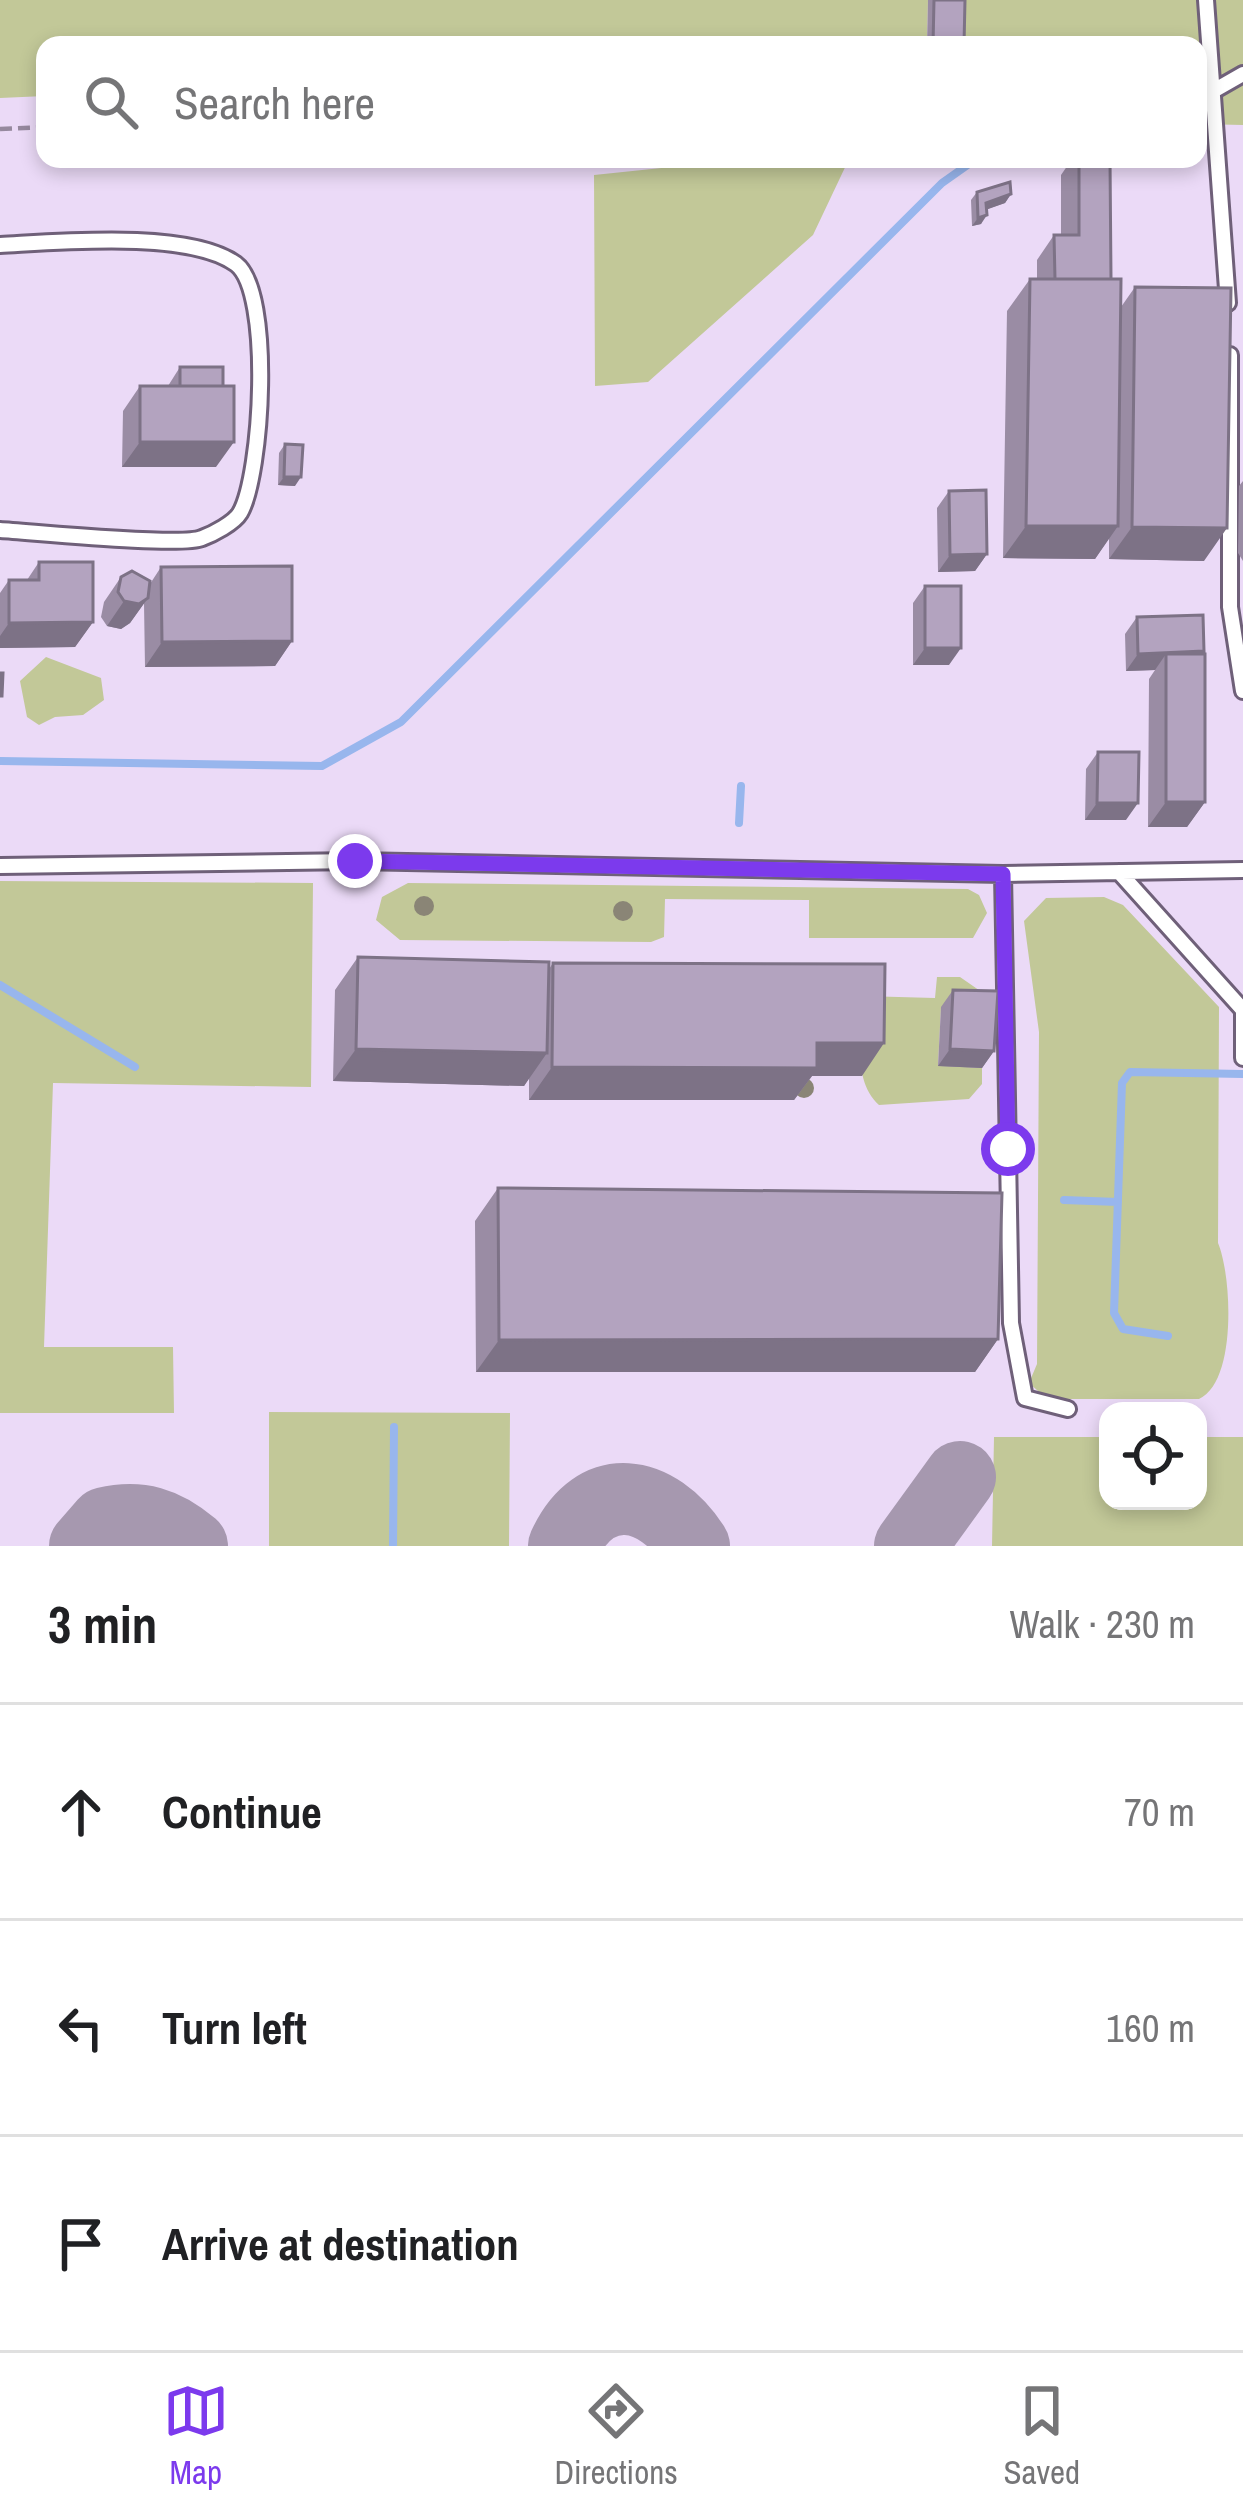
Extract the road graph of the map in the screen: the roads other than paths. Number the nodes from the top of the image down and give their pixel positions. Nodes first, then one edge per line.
1 (1206, 0) edge
2 (1243, 74) edge
3 (1215, 90) junction
4 (0, 245) edge
5 (1228, 322) edge
6 (1229, 344) edge
7 (0, 530) edge
8 (1243, 691) edge
9 (0, 866) edge
10 (1243, 870) edge
11 (1119, 872) junction
12 (1003, 874) junction
13 (1243, 998) edge
14 (1243, 1010) edge
15 (1243, 1058) edge
16 (1068, 1409) dead end

1 - 3 lane
2 - 3 lane
3 - 5 lane
4 - 7 lane
6 - 8 lane
9 - 12 lane
10 - 11 lane
11 - 12 lane
11 - 14 lane
12 - 16 lane
13 - 14 lane
14 - 15 lane

